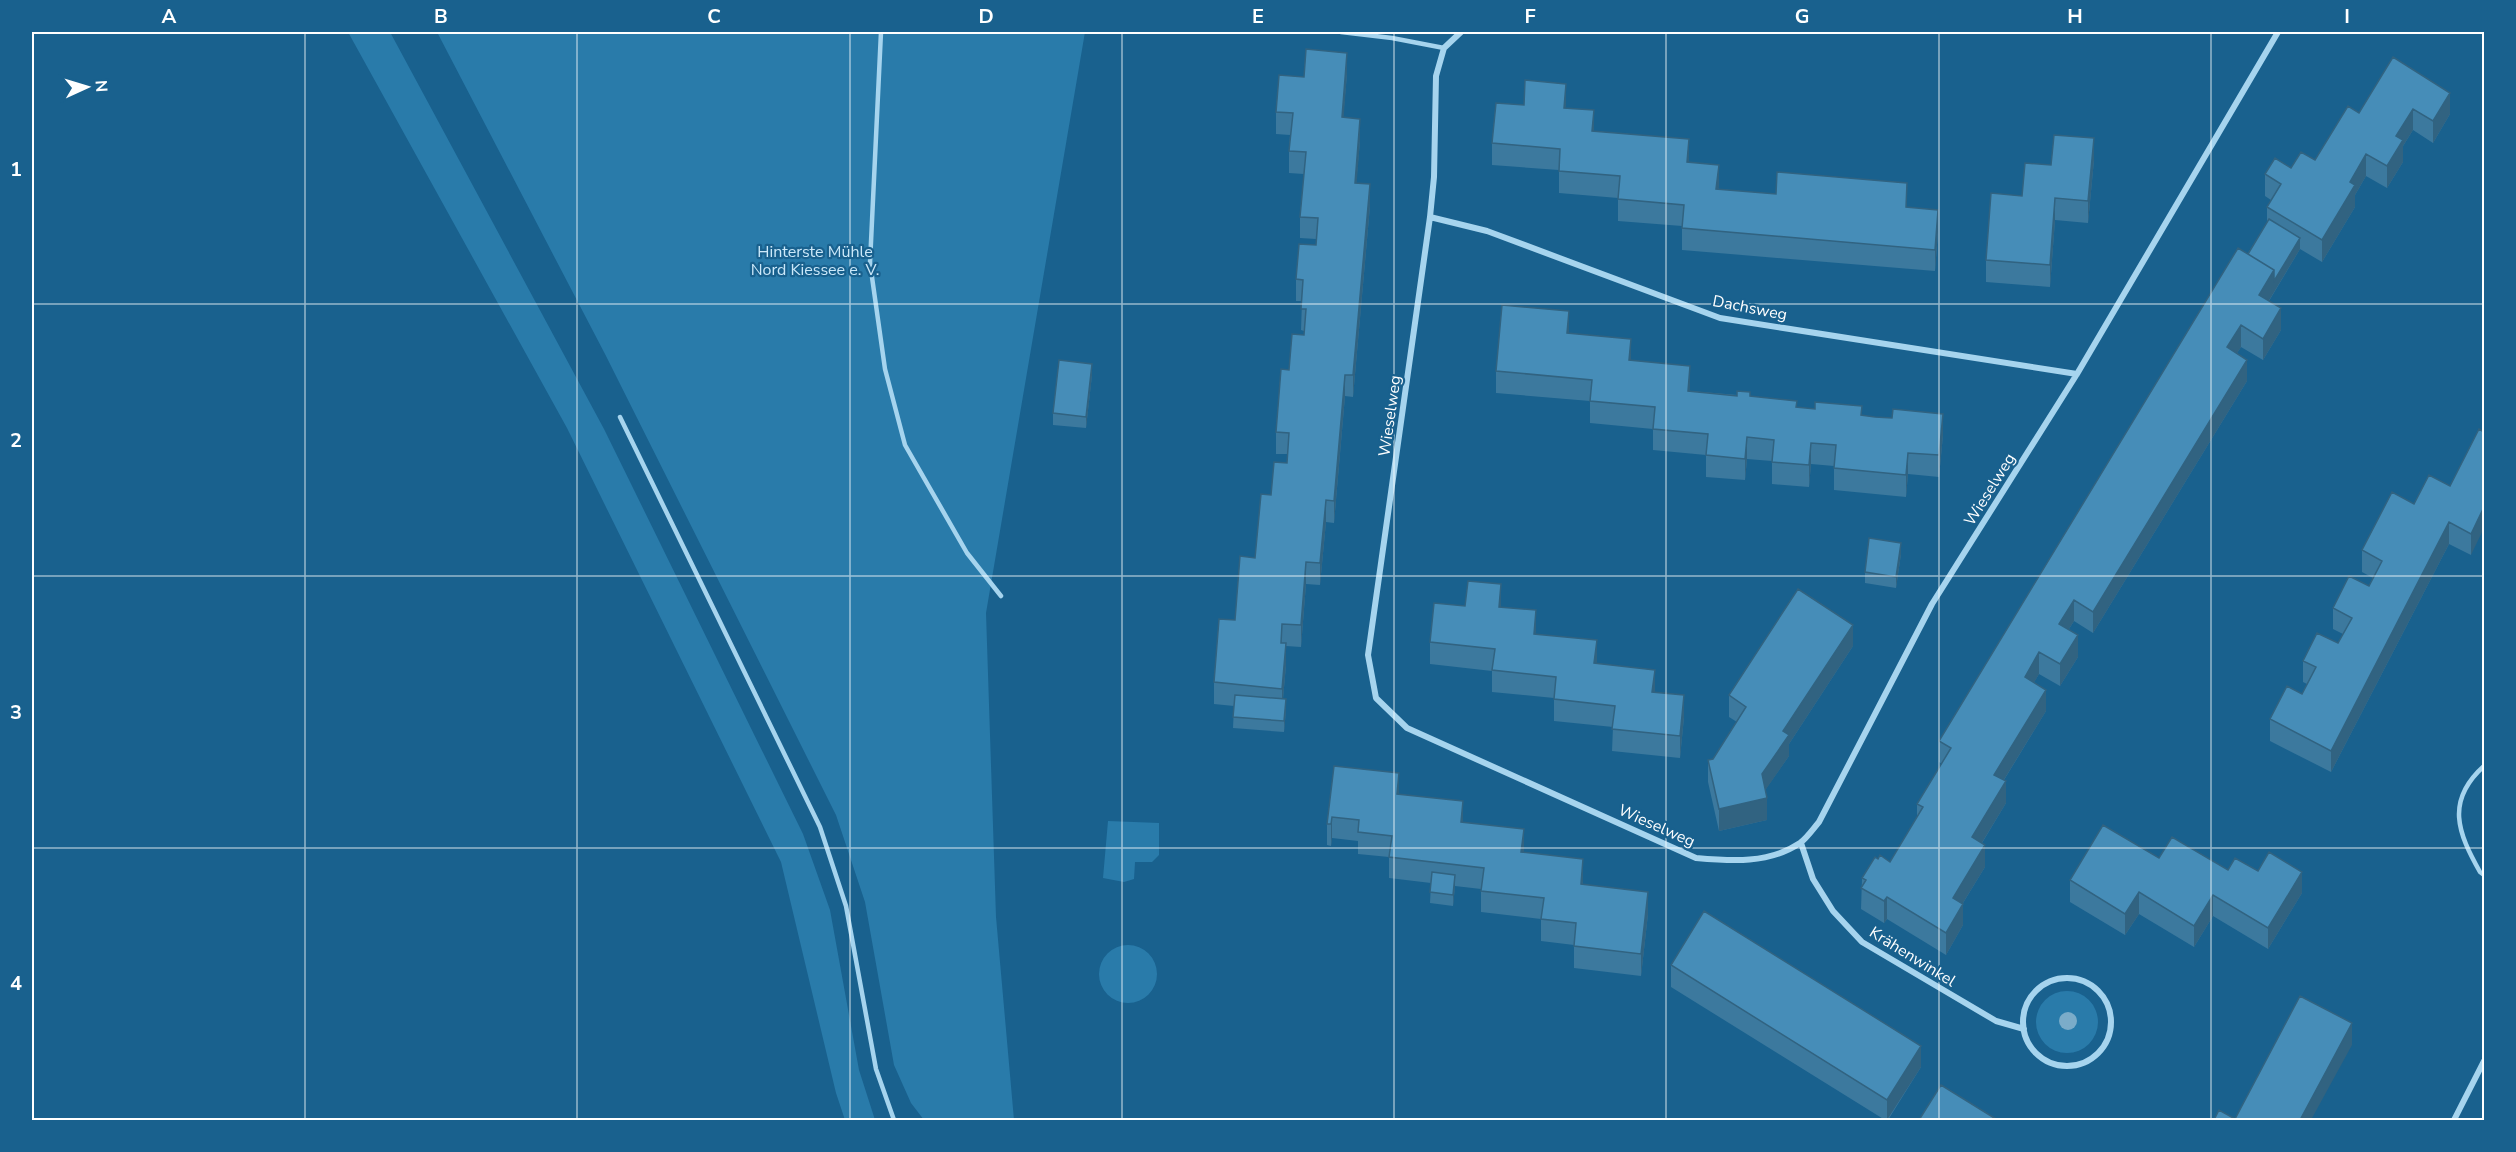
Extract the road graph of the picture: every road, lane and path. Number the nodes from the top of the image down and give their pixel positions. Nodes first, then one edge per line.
1 (881, 32) edge
2 (1341, 32) edge
3 (1461, 32) edge
4 (2278, 32) edge
5 (1444, 48) junction
6 (1430, 217) junction
7 (2077, 374) junction
8 (620, 417) dead end
9 (1001, 596) dead end
10 (2484, 766) edge
11 (1801, 843) junction
12 (2484, 875) edge
13 (2024, 1029) junction
14 (2484, 1061) edge
15 (894, 1120) edge
16 (2454, 1120) edge

1 - 9 lane
2 - 5 lane
3 - 5 street
4 - 7 street, Wieselweg
5 - 6 street, Wieselweg
6 - 7 street, Dachsweg
6 - 11 street, Wieselweg
7 - 11 street, Wieselweg
8 - 15 lane
10 - 12 lane
11 - 13 street, Krähenwinkel
13 - 13 street
14 - 16 street

